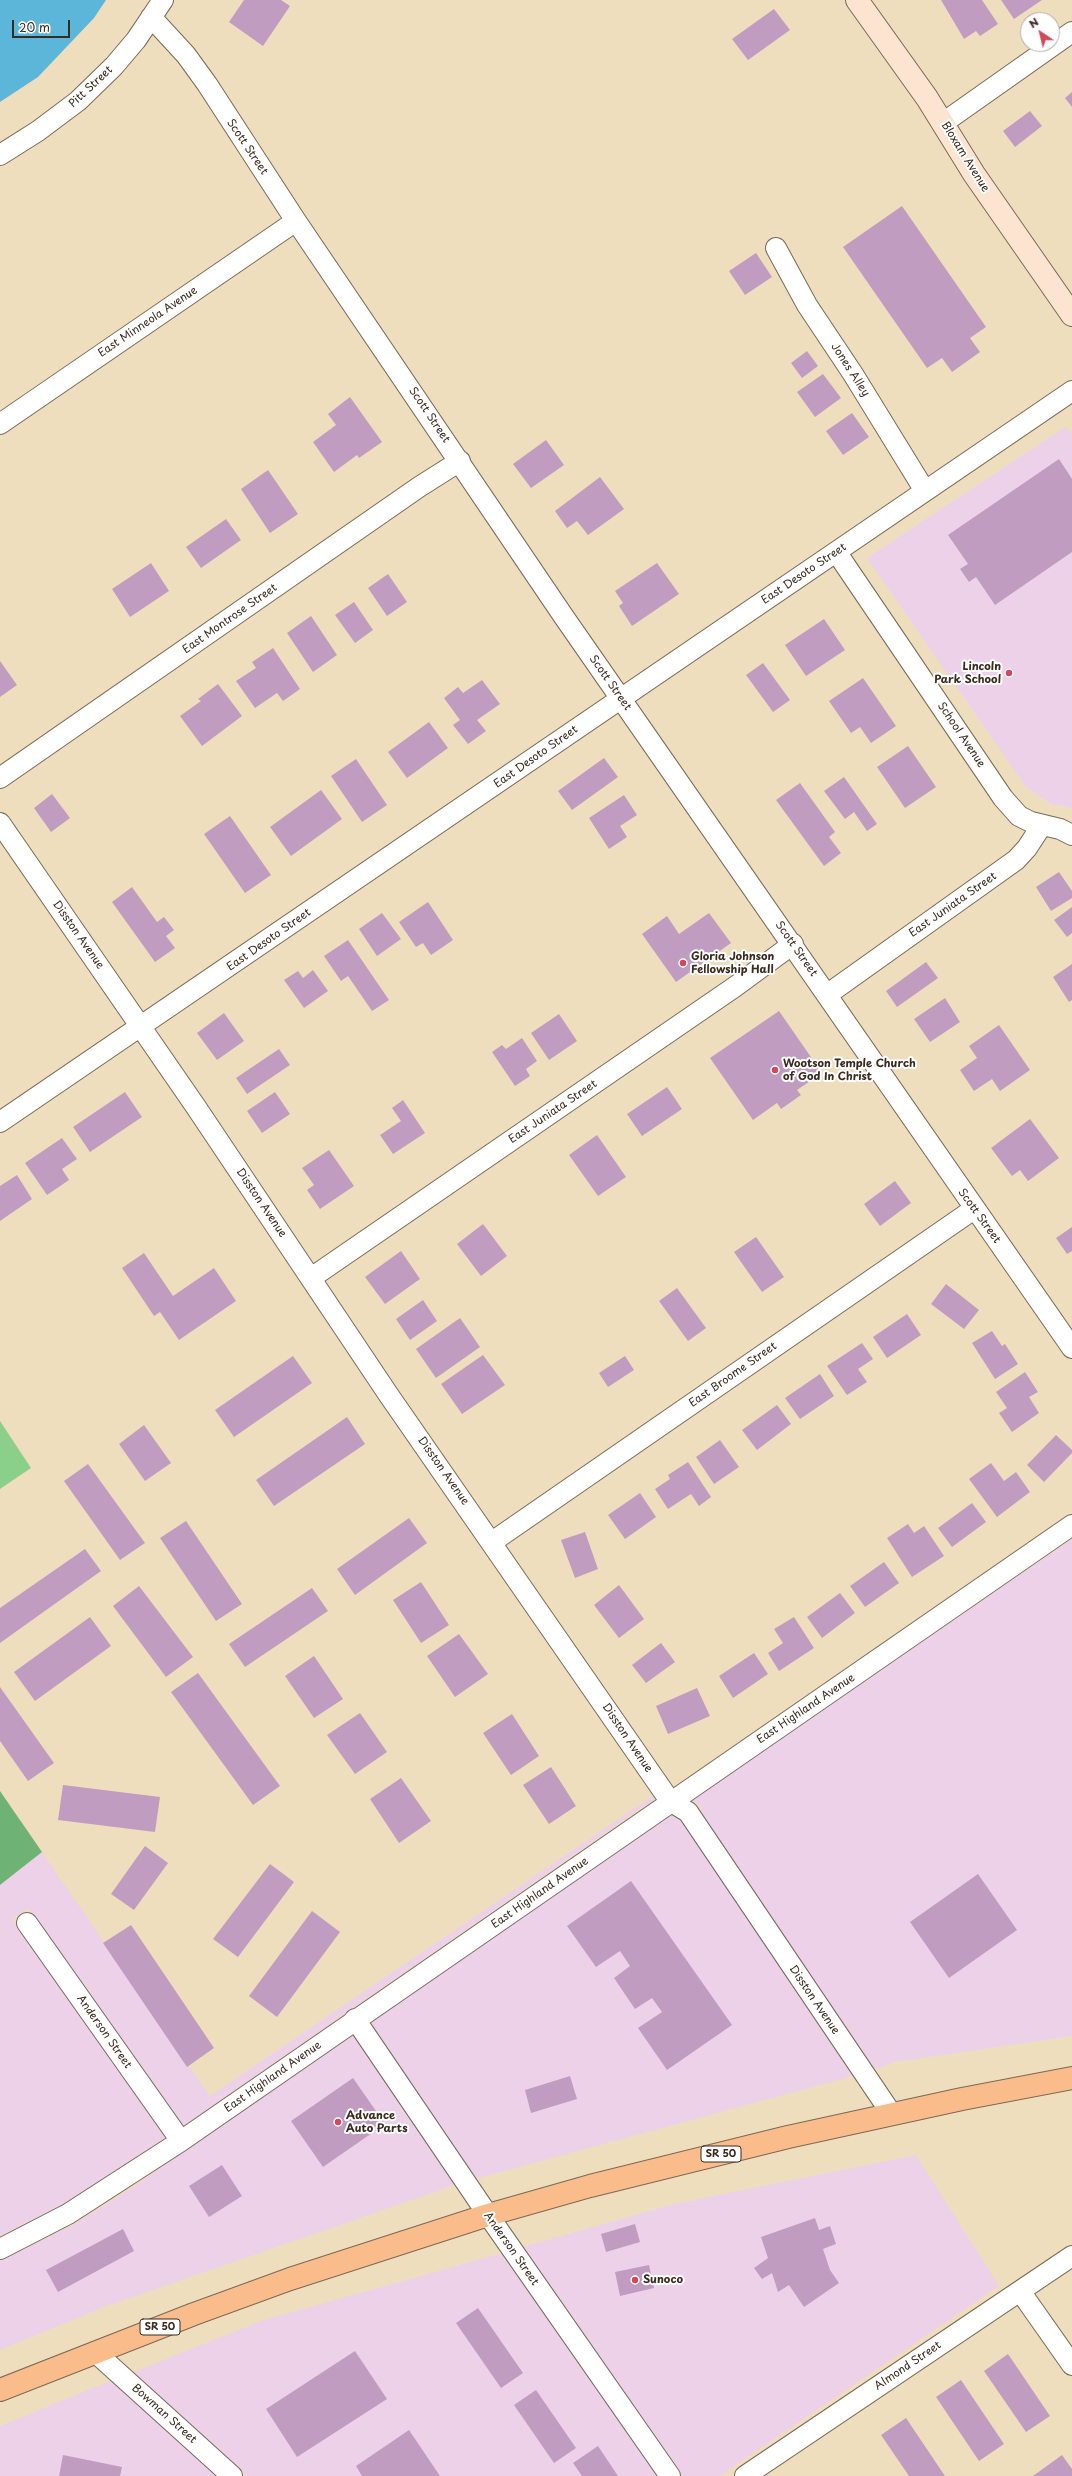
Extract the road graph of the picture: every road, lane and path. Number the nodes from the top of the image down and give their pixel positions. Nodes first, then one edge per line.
1 (163, 0) edge
2 (856, 0) edge
3 (151, 17) junction
4 (1072, 32) edge
5 (943, 123) junction
6 (0, 155) edge
7 (296, 221) junction
8 (776, 248) dead end
9 (1072, 315) edge
10 (1072, 391) edge
11 (0, 424) edge
12 (460, 461) junction
13 (925, 491) junction
14 (837, 553) junction
15 (621, 698) junction
16 (0, 778) edge
17 (0, 822) edge
18 (1042, 824) junction
19 (1072, 835) edge
20 (793, 944) junction
21 (828, 994) junction
22 (142, 1028) junction
23 (0, 1122) edge
24 (974, 1209) junction
25 (311, 1278) junction
26 (1072, 1348) edge
27 (1072, 1525) edge
28 (492, 1542) junction
29 (670, 1801) junction
30 (26, 1923) dead end
31 (355, 2019) junction
32 (1072, 2078) edge
33 (891, 2114) junction
34 (181, 2141) junction
35 (488, 2215) junction
36 (0, 2248) edge
37 (1072, 2256) edge
38 (1020, 2291) junction
39 (95, 2352) junction
40 (1072, 2365) edge
41 (0, 2390) edge
42 (232, 2476) edge
43 (670, 2476) edge
44 (745, 2476) edge

1 - 3 street, Pitt Street
2 - 5 street, Bloxam Avenue
3 - 6 street, Pitt Street
3 - 7 street, Scott Street
4 - 5 street
5 - 9 street, Bloxam Avenue
7 - 11 street, East Minneola Avenue
7 - 12 street, Scott Street
8 - 13 street, Jones Alley
10 - 13 street, East Desoto Street
12 - 15 street, Scott Street
12 - 16 street, East Montrose Street
13 - 14 street, East Desoto Street
14 - 15 street, East Desoto Street
14 - 18 street, School Avenue
15 - 20 street, Scott Street
15 - 22 street, East Desoto Street
17 - 22 street, Disston Avenue
18 - 19 street
18 - 21 street, East Juniata Street
20 - 21 street, Scott Street
20 - 25 street, East Juniata Street
21 - 24 street, Scott Street
22 - 23 street, East Desoto Street
22 - 25 street, Disston Avenue
24 - 26 street, Scott Street
24 - 28 street, East Broome Street
25 - 28 street, Disston Avenue
27 - 29 street, East Highland Avenue
28 - 29 street, Disston Avenue
29 - 31 street, East Highland Avenue
29 - 33 street, Disston Avenue
30 - 34 street, Anderson Street
31 - 34 street, East Highland Avenue
31 - 35 street, Anderson Street
32 - 33 highway, SR 50
33 - 35 highway, SR 50
34 - 36 street, East Highland Avenue
35 - 39 highway, SR 50
35 - 43 street, Anderson Street
37 - 38 street, Almond Street
38 - 40 street
38 - 44 street, Almond Street
39 - 41 highway, SR 50
39 - 42 street, Bowman Street

